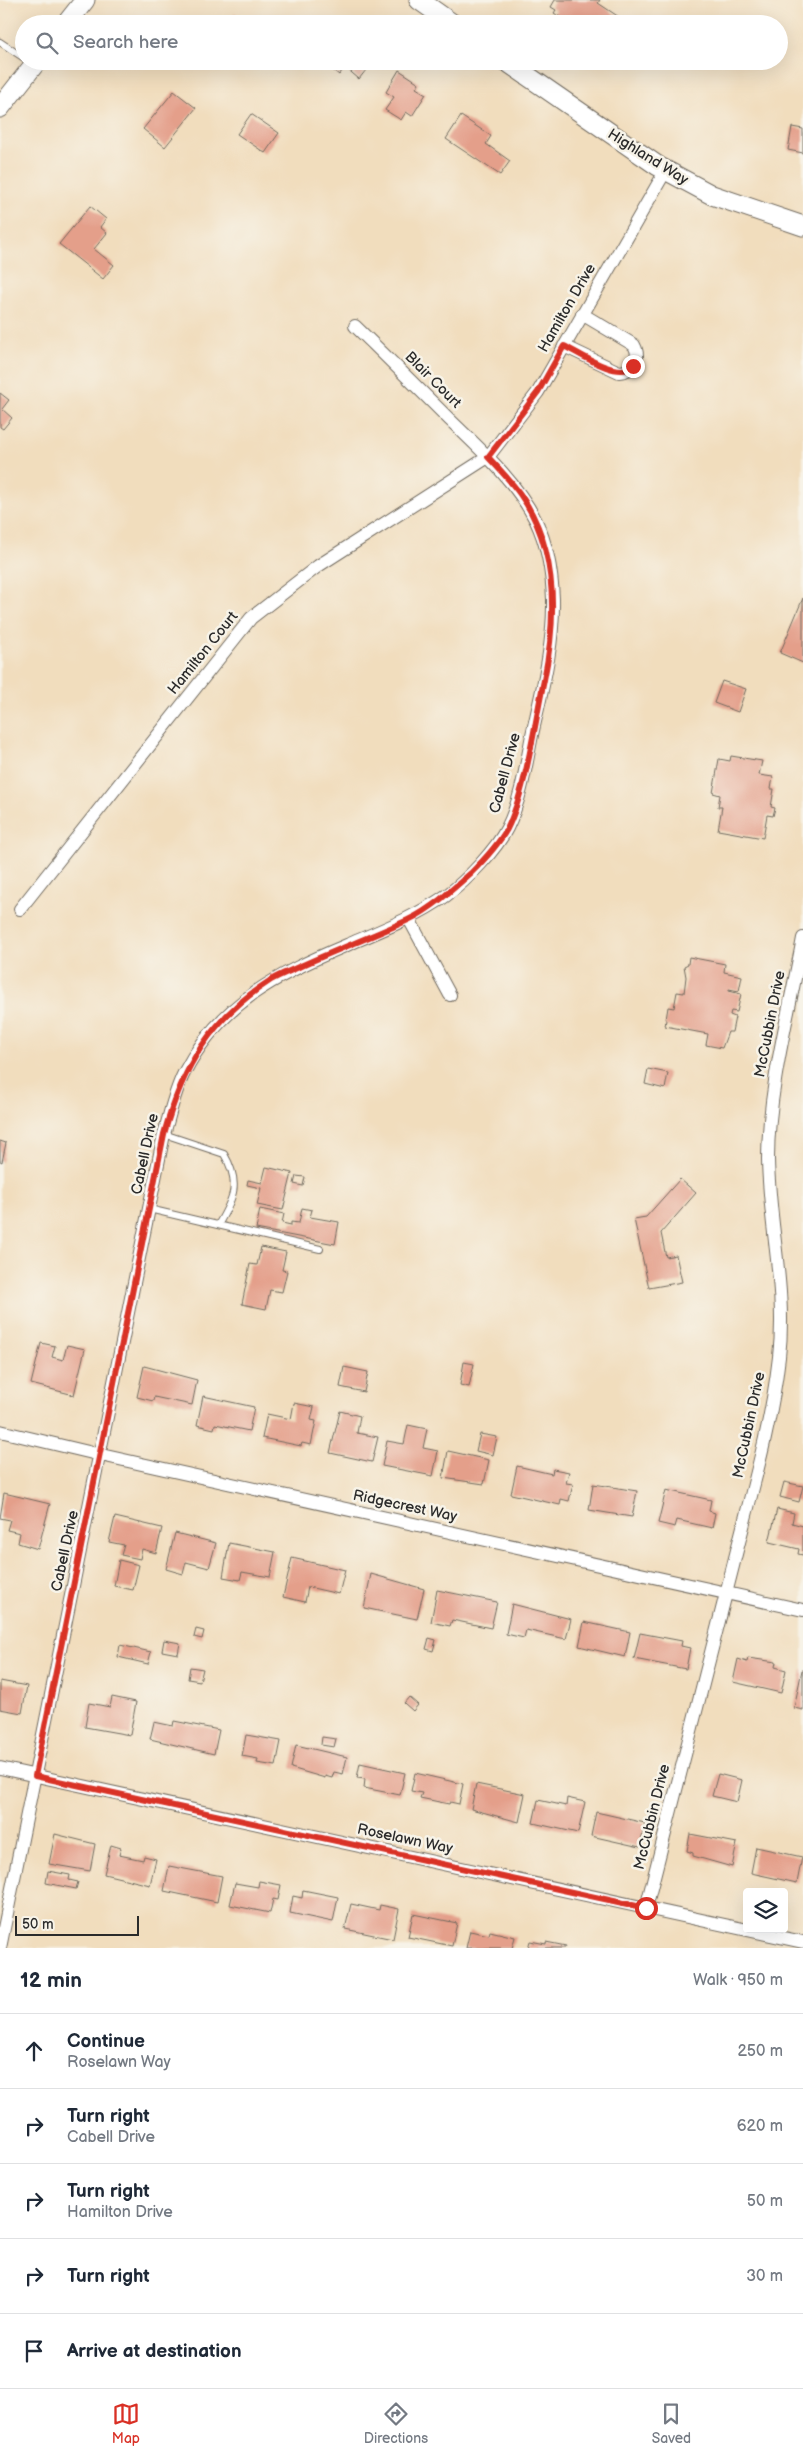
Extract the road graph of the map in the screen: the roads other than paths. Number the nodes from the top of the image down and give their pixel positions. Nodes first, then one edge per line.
1 (85, 0) edge
2 (419, 0) edge
3 (73, 15) edge
4 (440, 15) edge
5 (0, 42) edge
6 (15, 51) edge
7 (25, 70) edge
8 (519, 70) edge
9 (0, 108) edge
10 (666, 170) junction
11 (803, 226) edge
12 (582, 314) junction
13 (355, 326) dead end
14 (564, 346) junction
15 (488, 457) junction
16 (20, 909) dead end
17 (410, 919) junction
18 (803, 938) edge
19 (450, 995) dead end
20 (164, 1134) junction
21 (149, 1209) junction
22 (218, 1225) junction
23 (320, 1249) dead end
24 (0, 1431) edge
25 (101, 1455) junction
26 (726, 1593) junction
27 (803, 1610) edge
28 (0, 1768) edge
29 (35, 1776) junction
30 (646, 1908) junction
31 (803, 1942) edge
32 (0, 1948) edge

1 - 3 street
2 - 4 street
5 - 6 lane
7 - 9 street
8 - 10 street, Highland Way
10 - 11 street, Highland Way
10 - 12 street, Hamilton Drive
12 - 14 street, Hamilton Drive
12 - 14 street
13 - 15 street, Blair Court
14 - 15 street, Hamilton Drive
15 - 16 street, Hamilton Court
15 - 17 street, Cabell Drive
17 - 19 street
17 - 20 street, Cabell Drive
18 - 26 street, McCubbin Drive
20 - 21 street, Cabell Drive
20 - 22 lane
21 - 22 lane
21 - 25 street, Cabell Drive
22 - 23 lane
24 - 25 street, Ridgecrest Way
25 - 26 street, Ridgecrest Way
25 - 29 street, Cabell Drive
26 - 27 street, Ridgecrest Way
26 - 30 street, McCubbin Drive
28 - 29 street, Roselawn Way
29 - 30 street, Roselawn Way
29 - 32 street, Cabell Drive
30 - 31 street, Roselawn Way

